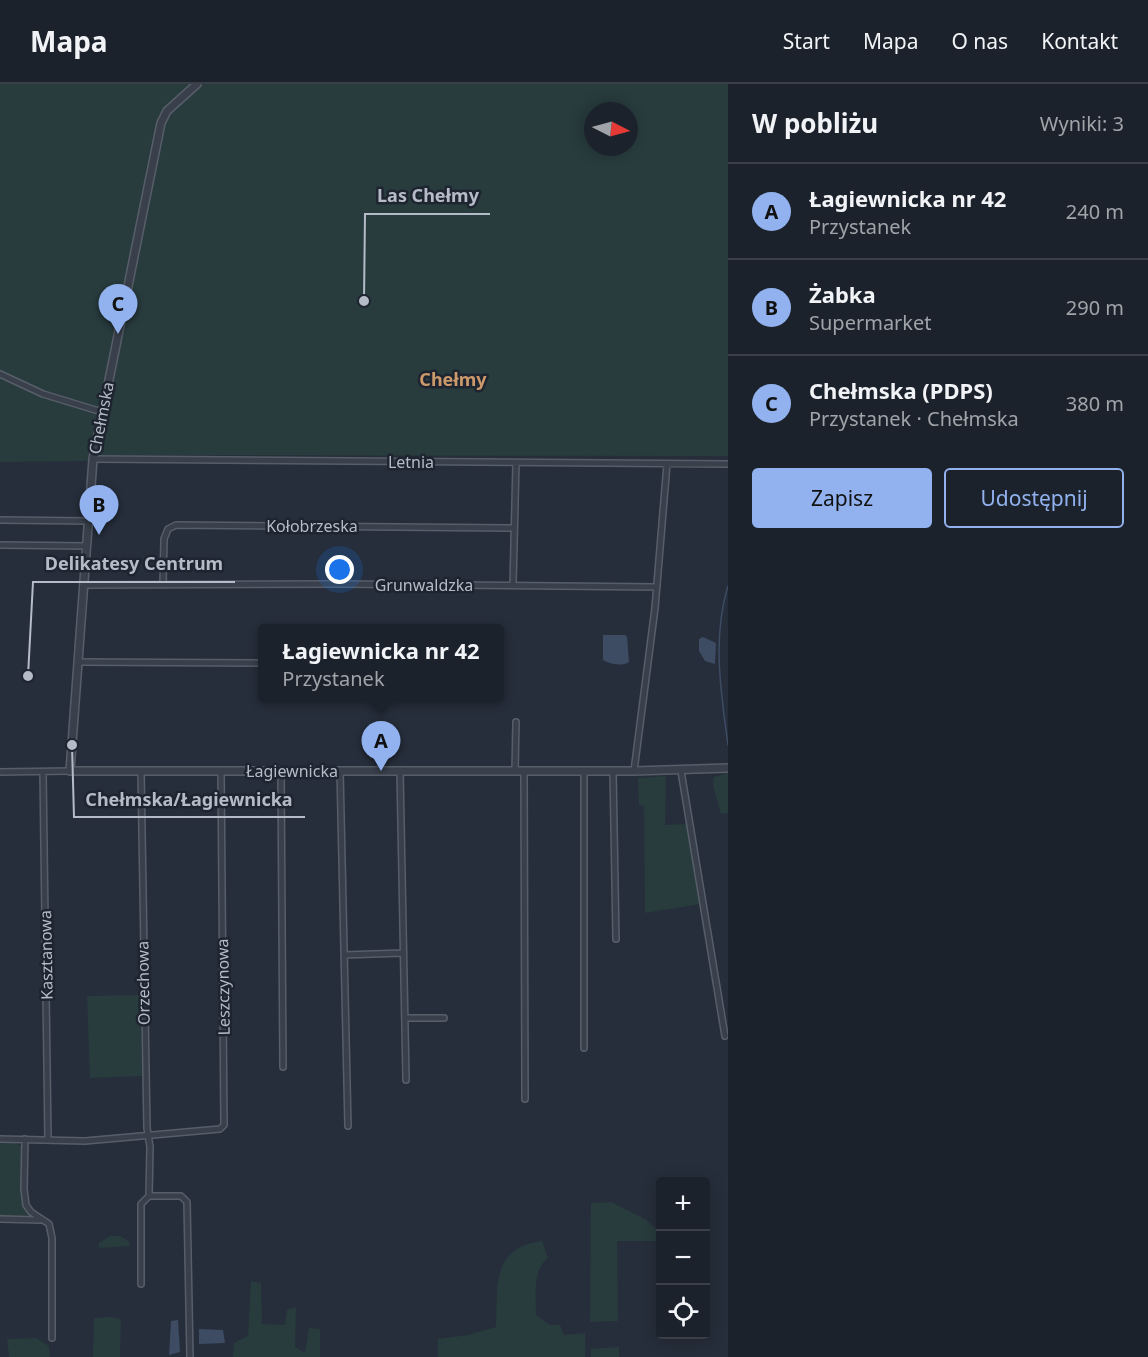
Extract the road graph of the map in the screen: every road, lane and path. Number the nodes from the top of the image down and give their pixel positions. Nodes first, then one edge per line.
1 (197, 84) edge
2 (0, 374) edge
3 (102, 412) junction
4 (93, 459) junction
5 (516, 463) junction
6 (667, 464) junction
7 (728, 464) edge
8 (0, 520) edge
9 (89, 520) junction
10 (514, 528) junction
11 (0, 545) edge
12 (87, 546) junction
13 (84, 585) junction
14 (163, 585) junction
15 (513, 585) junction
16 (657, 587) junction
17 (78, 662) junction
18 (258, 663) edge
19 (516, 722) dead end
20 (728, 768) edge
21 (70, 771) junction
22 (141, 771) junction
23 (221, 771) junction
24 (282, 771) junction
25 (340, 771) junction
26 (400, 771) junction
27 (515, 771) junction
28 (524, 771) junction
29 (584, 771) junction
30 (613, 771) junction
31 (634, 771) junction
32 (681, 771) junction
33 (0, 772) edge
34 (43, 772) junction
35 (616, 939) dead end
36 (403, 953) junction
37 (344, 955) junction
38 (405, 1018) junction
39 (444, 1018) dead end
40 (725, 1036) dead end
41 (584, 1048) dead end
42 (282, 1067) dead end
43 (405, 1080) dead end
44 (525, 1099) dead end
45 (348, 1126) dead end
46 (147, 1134) junction
47 (0, 1139) edge
48 (25, 1139) junction
49 (48, 1139) junction
50 (149, 1196) junction
51 (0, 1219) edge
52 (42, 1220) junction
53 (141, 1284) dead end
54 (52, 1338) dead end
55 (190, 1357) edge

1 - 3 street, Chełmska
2 - 3 street
3 - 4 street, Chełmska
4 - 5 street, Letnia
4 - 9 street, Chełmska
5 - 6 street, Letnia
5 - 10 street
6 - 7 street, Letnia
6 - 16 street
8 - 9 street
9 - 12 street, Chełmska
10 - 14 street, Kołobrzeska
10 - 15 street
11 - 12 street
12 - 13 street, Chełmska
13 - 14 street, Grunwaldzka
13 - 17 street, Chełmska
14 - 15 street, Grunwaldzka
15 - 16 street, Grunwaldzka
16 - 31 street
17 - 18 street
17 - 21 street, Chełmska
19 - 27 street
20 - 32 street, Łagiewnicka
21 - 22 street, Łagiewnicka
21 - 34 street, Łagiewnicka
22 - 23 street, Łagiewnicka
22 - 46 street, Orzechowa
23 - 24 street, Łagiewnicka
23 - 46 street, Leszczynowa
24 - 25 street, Łagiewnicka
24 - 42 street
25 - 26 street, Łagiewnicka
25 - 37 street
26 - 27 street, Łagiewnicka
26 - 36 street
27 - 28 street, Łagiewnicka
28 - 29 street, Łagiewnicka
28 - 44 street
29 - 30 street, Łagiewnicka
29 - 41 street
30 - 31 street, Łagiewnicka
30 - 35 street
31 - 32 street, Łagiewnicka
32 - 40 street
33 - 34 street, Łagiewnicka
34 - 49 street, Kasztanowa
36 - 37 street
36 - 38 street
37 - 45 street
38 - 39 street
38 - 43 street
46 - 49 street, Leszczynowa
46 - 50 street, Orzechowa
47 - 48 street, Leszczynowa
48 - 49 street, Leszczynowa
48 - 52 street
50 - 53 street, Orzechowa
50 - 55 street
51 - 52 street
52 - 54 street

